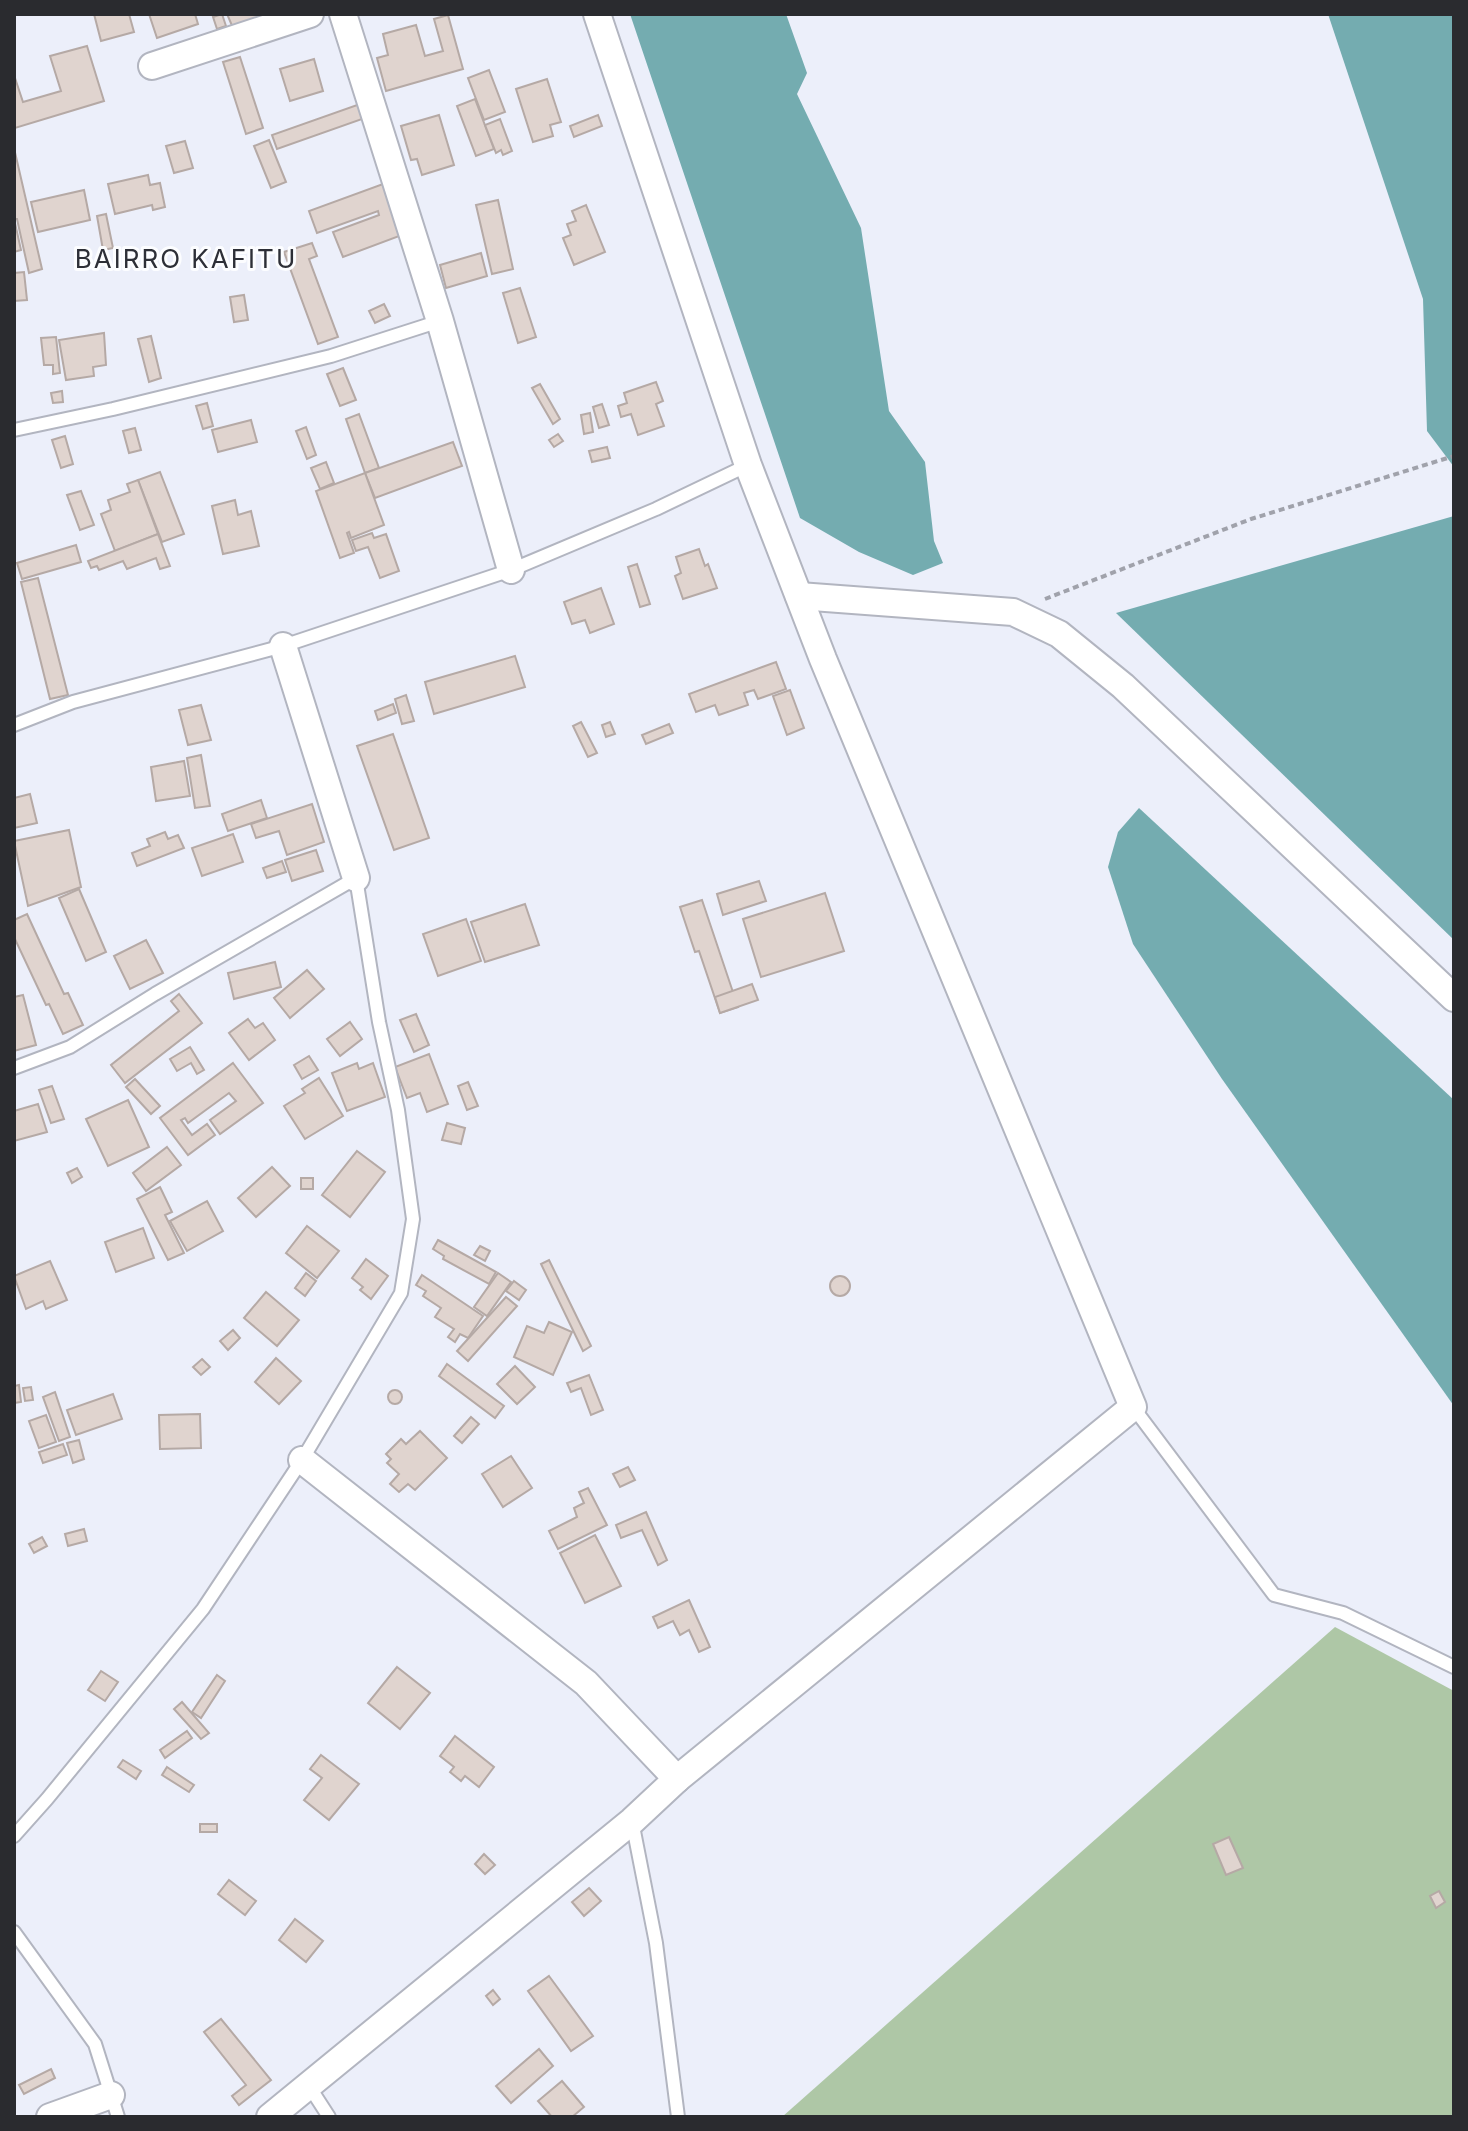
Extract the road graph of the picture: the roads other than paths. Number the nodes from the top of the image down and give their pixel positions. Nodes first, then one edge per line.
1 (310, 14) edge
2 (343, 14) edge
3 (597, 14) edge
4 (152, 66) dead end
5 (440, 321) junction
6 (14, 430) edge
7 (748, 465) junction
8 (511, 570) junction
9 (799, 596) junction
10 (283, 646) junction
11 (14, 725) edge
12 (356, 878) junction
13 (1454, 998) edge
14 (14, 1068) edge
15 (1133, 1407) junction
16 (302, 1460) junction
17 (1454, 1667) edge
18 (677, 1779) junction
19 (632, 1821) junction
20 (14, 1836) edge
21 (14, 1932) edge
22 (309, 2086) junction
23 (114, 2106) edge
24 (50, 2117) edge
25 (270, 2117) edge
26 (329, 2117) edge
27 (678, 2117) edge

1 - 4 street
2 - 5 street
3 - 7 street
5 - 6 lane
5 - 8 street
7 - 8 lane
7 - 9 street
8 - 10 lane
9 - 13 street
9 - 15 street
10 - 11 lane
10 - 12 street
12 - 14 lane
12 - 16 lane
15 - 17 lane
15 - 18 street
16 - 18 street
16 - 20 lane
18 - 19 street
19 - 22 street
19 - 27 lane
21 - 23 lane
22 - 25 street
22 - 26 lane
23 - 24 street

